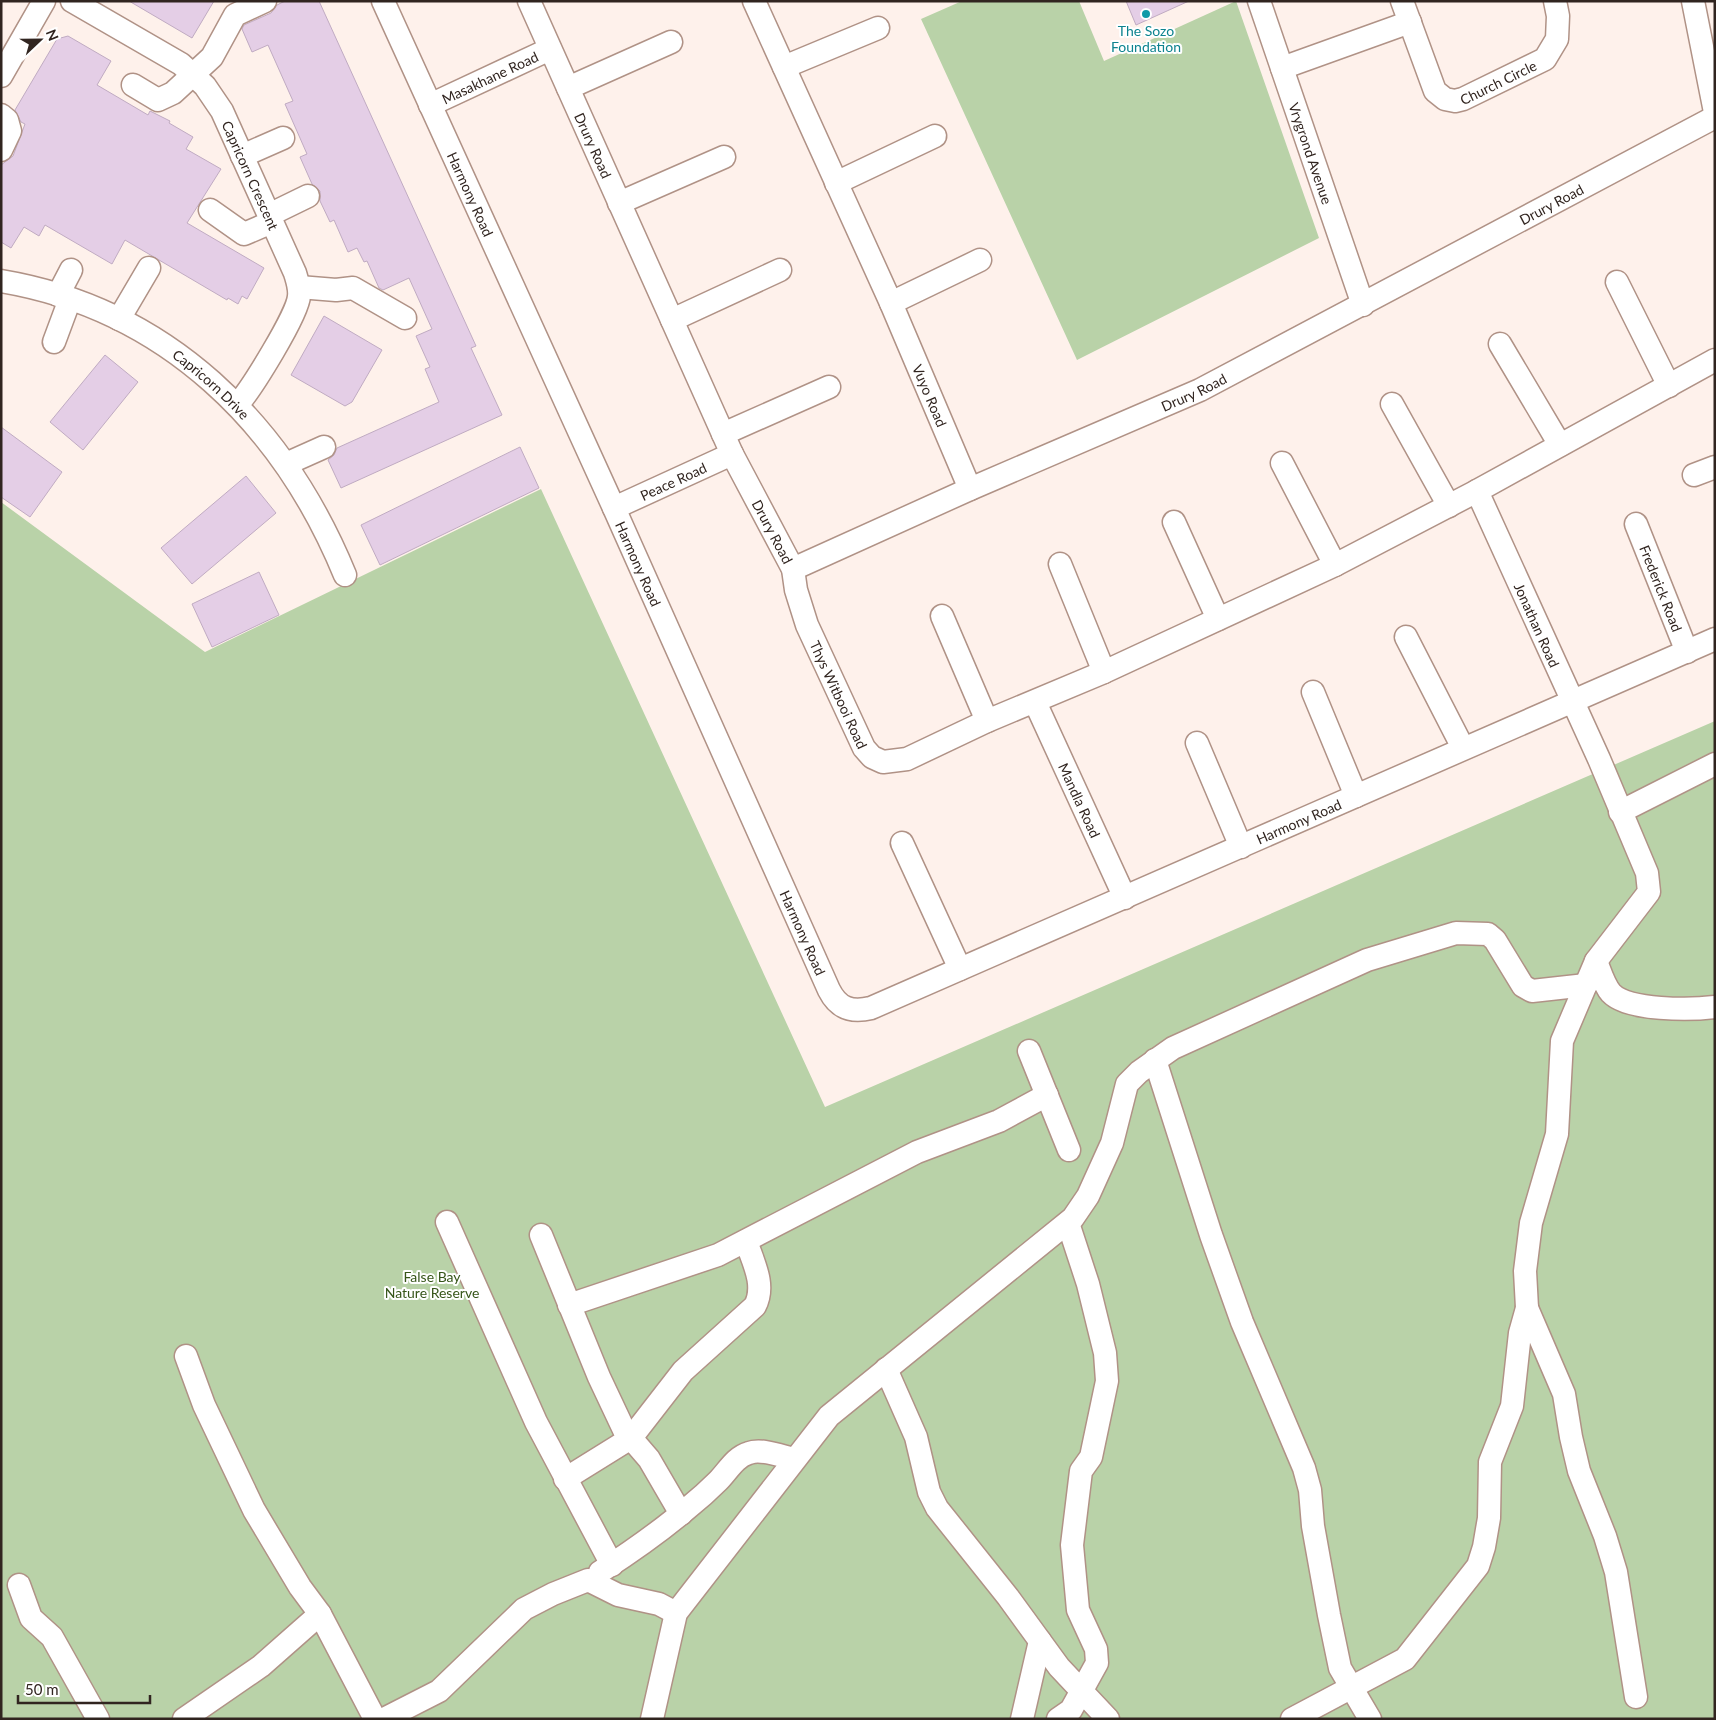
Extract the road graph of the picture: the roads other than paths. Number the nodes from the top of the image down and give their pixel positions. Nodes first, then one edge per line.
1 (44, 1) edge
2 (72, 1) edge
3 (265, 1) edge
4 (383, 1) edge
5 (529, 1) edge
6 (754, 1) edge
7 (1259, 1) edge
8 (1402, 1) edge
9 (1556, 1) edge
10 (1693, 1) edge
11 (1410, 22) junction
12 (878, 28) dead end
13 (671, 42) dead end
14 (550, 49) junction
15 (784, 67) junction
16 (1282, 68) junction
17 (3, 69) edge
18 (194, 74) junction
19 (133, 85) dead end
20 (568, 88) junction
21 (430, 105) junction
22 (1715, 112) edge
23 (1, 115) edge
24 (1715, 117) edge
25 (935, 136) dead end
26 (283, 138) dead end
27 (1, 150) edge
28 (242, 156) junction
29 (724, 157) dead end
30 (836, 183) junction
31 (308, 196) dead end
32 (619, 202) junction
33 (210, 210) dead end
34 (270, 218) junction
35 (980, 260) dead end
36 (148, 268) dead end
37 (72, 270) dead end
38 (780, 270) dead end
39 (1, 281) edge
40 (1617, 282) dead end
41 (299, 287) junction
42 (64, 297) junction
43 (891, 303) junction
44 (1363, 305) junction
45 (405, 318) dead end
46 (119, 319) junction
47 (672, 320) junction
48 (54, 342) dead end
49 (1500, 344) dead end
50 (1715, 360) edge
51 (1670, 386) junction
52 (829, 387) dead end
53 (1392, 404) dead end
54 (237, 405) junction
55 (723, 434) junction
56 (1560, 445) junction
57 (324, 447) dead end
58 (732, 454) junction
59 (1282, 463) dead end
60 (286, 464) junction
61 (1715, 467) edge
62 (1694, 475) dead end
63 (970, 488) junction
64 (1477, 491) junction
65 (1450, 506) junction
66 (614, 508) junction
67 (1174, 522) dead end
68 (1636, 524) dead end
69 (1060, 564) dead end
70 (1335, 565) junction
71 (793, 568) junction
72 (345, 575) dead end
73 (942, 616) dead end
74 (1218, 619) junction
75 (1406, 637) dead end
76 (1715, 640) edge
77 (1687, 652) junction
78 (1104, 672) junction
79 (1313, 692) dead end
80 (1035, 702) junction
81 (1572, 703) junction
82 (987, 721) junction
83 (1197, 743) dead end
84 (1463, 748) junction
85 (1715, 764) edge
86 (1356, 796) junction
87 (1620, 812) junction
88 (902, 843) dead end
89 (1241, 847) junction
90 (1125, 898) junction
91 (1596, 961) junction
92 (960, 969) junction
93 (1586, 986) junction
94 (1715, 1007) edge
95 (1029, 1051) dead end
96 (1155, 1060) junction
97 (1047, 1096) junction
98 (1069, 1150) dead end
99 (447, 1222) dead end
100 (1068, 1223) junction
101 (541, 1235) dead end
102 (746, 1241) junction
103 (569, 1305) junction
104 (1527, 1308) junction
105 (186, 1356) dead end
106 (886, 1369) junction
107 (631, 1438) junction
108 (794, 1460) junction
109 (565, 1479) junction
110 (681, 1514) junction
111 (612, 1565) junction
112 (588, 1580) junction
113 (19, 1585) dead end
114 (676, 1613) junction
115 (320, 1614) junction
116 (1040, 1641) junction
117 (1351, 1689) junction
118 (1082, 1693) junction
119 (1636, 1697) dead end
120 (98, 1719) edge
121 (184, 1719) edge
122 (375, 1719) edge
123 (384, 1719) edge
124 (652, 1719) edge
125 (1022, 1719) edge
126 (1058, 1719) edge
127 (1108, 1719) edge
128 (1292, 1719) edge
129 (1370, 1719) edge

1 - 17 street
2 - 18 street, Capricorn Crescent
3 - 18 street
4 - 21 street, Harmony Road
5 - 14 street, Drury Road
6 - 15 street, Vuyo Road
7 - 16 street, Vrygrond Avenue
8 - 11 street, Church Circle
9 - 11 street, Church Circle
10 - 22 street
11 - 16 street
12 - 15 street
13 - 20 street
14 - 20 street, Drury Road
14 - 21 street, Masakhane Road
15 - 30 street, Vuyo Road
16 - 44 street, Vrygrond Avenue
18 - 19 street
18 - 28 street, Capricorn Crescent
20 - 32 street, Drury Road
21 - 66 street, Harmony Road
23 - 27 street
24 - 44 street, Drury Road
25 - 30 street
26 - 28 street
28 - 34 street, Capricorn Crescent
29 - 32 street
30 - 43 street, Vuyo Road
31 - 34 street
32 - 47 street, Drury Road
33 - 34 street
34 - 41 street, Capricorn Crescent
35 - 43 street
36 - 46 street
37 - 42 street
38 - 47 street
39 - 42 street, Capricorn Drive
40 - 51 street
41 - 45 street
41 - 54 street, Capricorn Crescent
42 - 46 street, Capricorn Drive
42 - 48 street
43 - 63 street, Vuyo Road
44 - 63 street, Drury Road
46 - 54 street, Capricorn Drive
47 - 55 street, Drury Road
49 - 56 street
50 - 51 street, Thys Witbooi Road
51 - 56 street, Thys Witbooi Road
52 - 55 street
53 - 65 street
54 - 60 street, Capricorn Drive
55 - 58 street, Drury Road
56 - 64 street, Thys Witbooi Road
57 - 60 street
58 - 66 street, Peace Road
58 - 71 street, Drury Road
59 - 70 street
60 - 72 street, Capricorn Drive
61 - 62 street
63 - 71 street, Drury Road
64 - 65 street, Thys Witbooi Road
64 - 81 street, Jonathan Road
65 - 70 street, Thys Witbooi Road
66 - 92 street, Harmony Road
67 - 74 street
68 - 77 street, Frederick Road
69 - 78 street
70 - 74 street, Thys Witbooi Road
71 - 82 street, Thys Witbooi Road
73 - 82 street
74 - 78 street, Thys Witbooi Road
75 - 84 street
76 - 77 street
77 - 81 street
78 - 80 street, Thys Witbooi Road
79 - 86 street, Harmony Road
80 - 82 street, Thys Witbooi Road
80 - 90 street, Mandla Road
81 - 84 street, Harmony Road
81 - 87 street, Jonathan Road
83 - 89 street, Harmony Road
84 - 86 street, Harmony Road
85 - 87 street
86 - 89 street, Harmony Road
87 - 91 street, Jonathan Road
88 - 92 street
89 - 90 street, Harmony Road
90 - 92 street, Harmony Road
91 - 93 street, Jonathan Road
91 - 94 street
93 - 96 street
93 - 104 street, Jonathan Road
95 - 97 street
96 - 100 street
96 - 117 street
97 - 98 street
97 - 102 street
99 - 109 street
100 - 106 street
100 - 118 street
101 - 103 street
102 - 103 street
102 - 107 street
103 - 107 street
104 - 117 street
104 - 119 street
105 - 115 street
106 - 108 street
106 - 116 street
107 - 109 street
107 - 110 street
108 - 110 street
108 - 114 street
109 - 111 street
110 - 111 street
111 - 112 street
112 - 114 street
112 - 123 street
113 - 120 street
114 - 124 street
115 - 121 street
115 - 122 street
116 - 118 street
116 - 125 street
117 - 128 street
117 - 129 street
118 - 126 street
118 - 127 street

